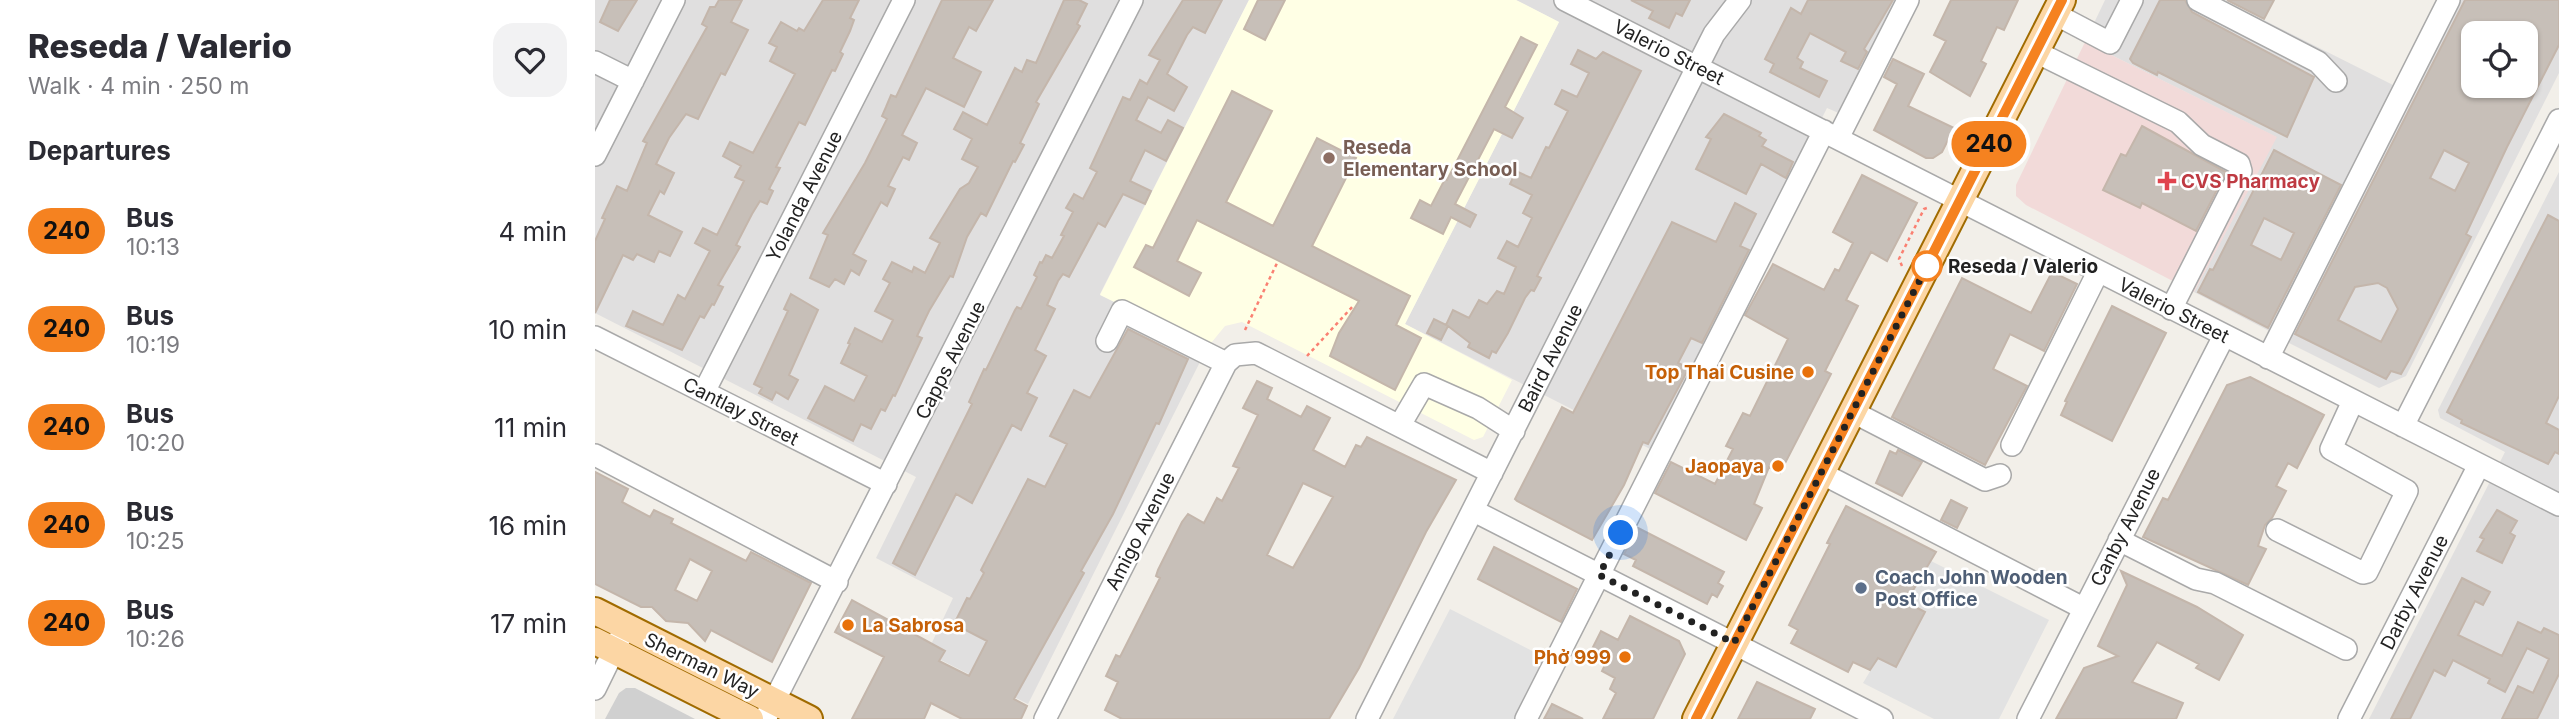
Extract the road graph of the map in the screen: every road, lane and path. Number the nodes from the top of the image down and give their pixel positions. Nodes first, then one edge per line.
1 (674, 0) edge
2 (904, 0) edge
3 (1132, 0) edge
4 (1565, 0) edge
5 (1739, 0) edge
6 (1908, 0) edge
7 (2132, 0) edge
8 (2198, 0) edge
9 (2449, 0) edge
10 (2059, 7) edge
11 (2036, 52) junction
12 (595, 62) edge
13 (1698, 66) junction
14 (633, 81) junction
15 (2336, 81) dead end
16 (2559, 120) edge
17 (1831, 134) junction
18 (2552, 152) edge
19 (595, 155) edge
20 (1961, 200) junction
21 (1278, 261) dead end
22 (2098, 272) junction
23 (1354, 305) dead end
24 (2171, 309) junction
25 (1245, 330) dead end
26 (2224, 336) junction
27 (595, 337) edge
28 (1107, 341) dead end
29 (2268, 358) junction
30 (1305, 359) dead end
31 (1226, 363) junction
32 (704, 392) junction
33 (2353, 401) junction
34 (1853, 412) junction
35 (1400, 425) junction
36 (2403, 426) junction
37 (1514, 431) junction
38 (2012, 444) dead end
39 (595, 455) edge
40 (2479, 465) junction
41 (1492, 473) junction
42 (1821, 473) junction
43 (2000, 475) dead end
44 (886, 484) junction
45 (2559, 505) edge
46 (1474, 511) junction
47 (2277, 530) dead end
48 (2119, 540) junction
49 (1599, 575) junction
50 (837, 582) junction
51 (2083, 608) junction
52 (595, 611) edge
53 (612, 639) edge
54 (1734, 643) junction
55 (2346, 649) dead end
56 (595, 689) edge
57 (770, 710) edge
58 (1871, 717) edge
59 (750, 719) edge
60 (809, 719) edge
61 (1045, 719) edge
62 (1367, 719) edge
63 (1526, 719) edge
64 (1696, 719) edge
65 (2028, 719) edge
66 (2350, 719) edge

1 - 14 street
2 - 32 street, Yolanda Avenue
3 - 44 street, Capps Avenue
4 - 13 street, Valerio Street
5 - 13 street, Baird Avenue
6 - 17 street
7 - 10 street
8 - 15 street
9 - 29 street
10 - 11 main road
11 - 20 main road
11 - 24 street
12 - 14 street
13 - 17 street, Valerio Street
13 - 37 street, Baird Avenue
14 - 19 street
16 - 18 street
17 - 20 street, Valerio Street
17 - 49 street
18 - 36 street
20 - 22 street, Valerio Street
20 - 34 main road
21 - 25 path
22 - 24 street, Valerio Street
22 - 38 street
23 - 30 path
24 - 26 street, Valerio Street
26 - 29 street, Valerio Street
26 - 48 street, Canby Avenue
27 - 32 street, Cantlay Street
28 - 31 street
29 - 33 street, Valerio Street
31 - 35 street
31 - 61 street, Amigo Avenue
32 - 44 street, Cantlay Street
33 - 36 street, Valerio Street
33 - 47 street
34 - 42 main road
34 - 43 street
35 - 37 street
35 - 41 street
36 - 40 street, Valerio Street
37 - 41 street, Baird Avenue
39 - 50 street
40 - 45 street, Valerio Street
40 - 66 street, Darby Avenue
41 - 46 street, Baird Avenue
42 - 51 street
42 - 54 main road
44 - 50 street, Capps Avenue
46 - 49 street
46 - 62 street, Baird Avenue
48 - 51 street, Canby Avenue
48 - 55 street
49 - 54 street
49 - 63 street
50 - 57 street, Capps Avenue
51 - 65 street, Canby Avenue
52 - 53 main road, Sherman Way
53 - 56 street
53 - 57 main road, Sherman Way
53 - 59 main road, Sherman Way
54 - 58 street
54 - 64 main road
57 - 60 main road, Sherman Way

